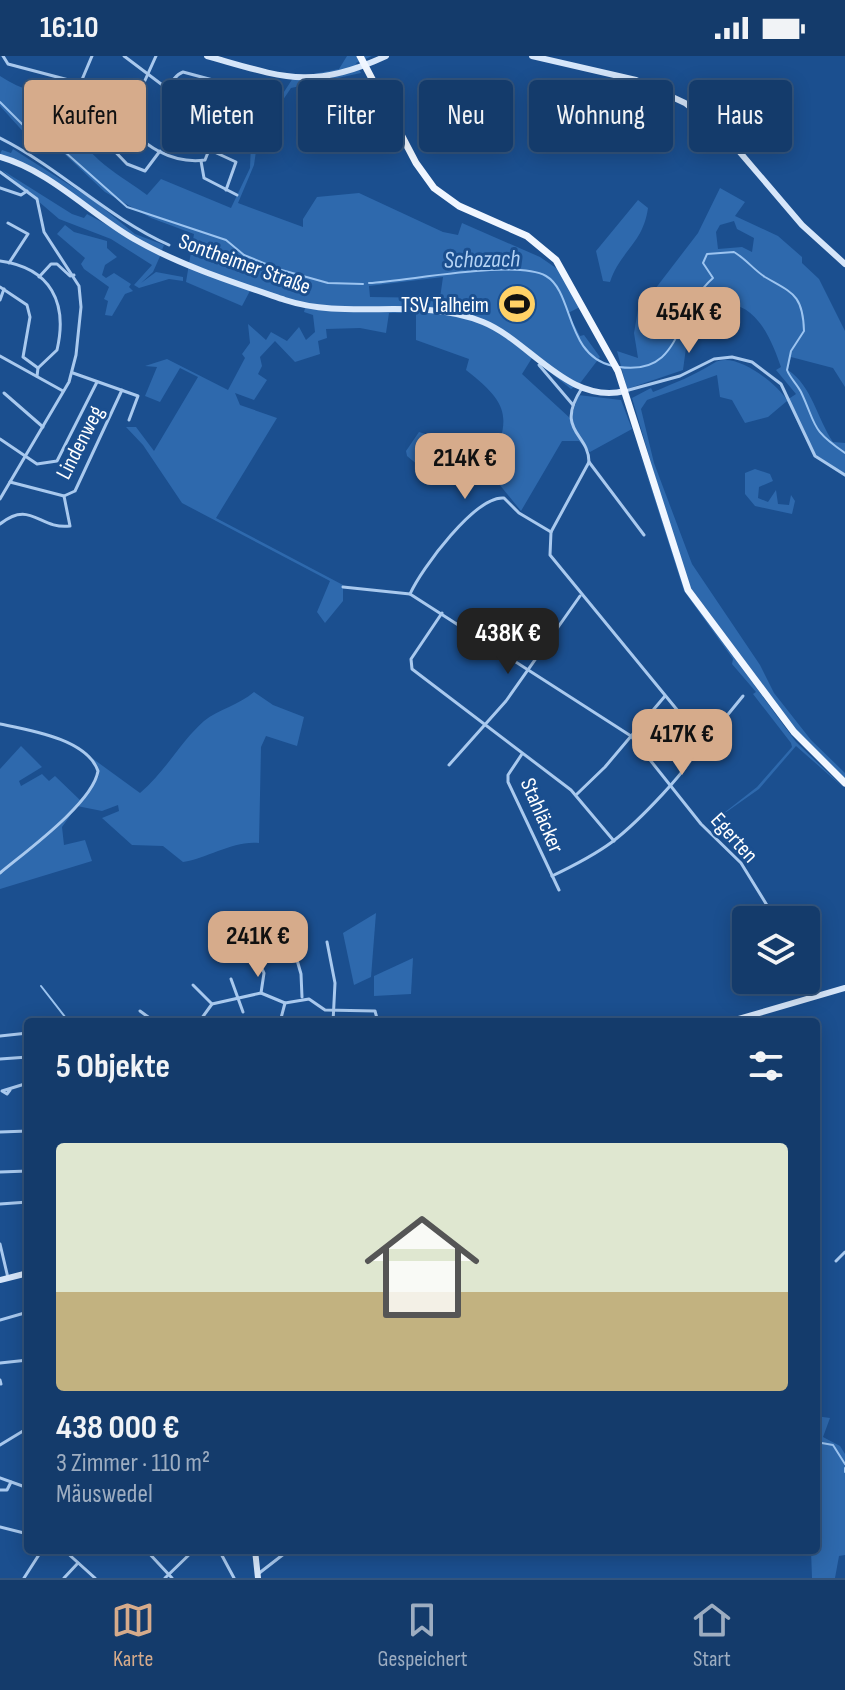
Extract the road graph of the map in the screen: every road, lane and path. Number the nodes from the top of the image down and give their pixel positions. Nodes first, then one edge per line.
1 (3, 56) edge
2 (92, 56) edge
3 (124, 56) edge
4 (156, 56) edge
5 (207, 56) edge
6 (360, 56) edge
7 (386, 56) edge
8 (532, 56) edge
9 (2, 62) edge
10 (365, 66) junction
11 (150, 75) junction
12 (69, 80) edge
13 (81, 80) edge
14 (174, 80) edge
15 (219, 80) edge
16 (146, 83) edge
17 (162, 84) edge
18 (0, 138) edge
19 (146, 142) edge
20 (160, 151) junction
21 (115, 152) edge
22 (208, 152) edge
23 (214, 152) edge
24 (0, 157) edge
25 (201, 161) junction
26 (0, 172) edge
27 (0, 188) edge
28 (226, 190) junction
29 (27, 191) junction
30 (237, 195) dead end
31 (8, 223) dead end
32 (169, 245) dead end
33 (0, 261) edge
34 (9, 263) junction
35 (845, 264) edge
36 (74, 275) junction
37 (39, 277) junction
38 (2, 288) edge
39 (0, 300) edge
40 (0, 356) edge
41 (539, 365) dead end
42 (38, 368) junction
43 (73, 373) junction
44 (37, 376) junction
45 (680, 376) junction
46 (687, 379) dead end
47 (97, 382) junction
48 (582, 388) junction
49 (122, 390) junction
50 (64, 391) junction
51 (625, 391) junction
52 (4, 393) dead end
53 (573, 405) junction
54 (129, 420) dead end
55 (43, 427) junction
56 (0, 439) edge
57 (25, 456) junction
58 (589, 462) junction
59 (845, 475) edge
60 (10, 482) junction
61 (64, 496) junction
62 (0, 499) edge
63 (0, 524) edge
64 (551, 532) junction
65 (644, 535) dead end
66 (343, 587) dead end
67 (410, 594) junction
68 (580, 596) junction
69 (442, 613) junction
70 (531, 668) junction
71 (665, 696) junction
72 (743, 696) dead end
73 (0, 724) edge
74 (485, 727) junction
75 (631, 736) junction
76 (701, 739) junction
77 (522, 754) junction
78 (449, 765) dead end
79 (845, 783) edge
80 (670, 784) junction
81 (576, 796) junction
82 (614, 841) junction
83 (0, 873) edge
84 (552, 876) junction
85 (559, 890) dead end
86 (767, 906) edge
87 (327, 942) dead end
88 (295, 953) dead end
89 (260, 964) dead end
90 (231, 979) dead end
91 (193, 985) dead end
92 (820, 987) edge
93 (845, 988) edge
94 (261, 993) junction
95 (830, 993) junction
96 (817, 994) edge
97 (302, 997) junction
98 (818, 997) junction
99 (240, 998) junction
100 (285, 1003) junction
101 (212, 1004) junction
102 (140, 1011) dead end
103 (333, 1011) junction
104 (243, 1012) dead end
105 (150, 1018) edge
106 (202, 1018) edge
107 (281, 1018) edge
108 (333, 1018) edge
109 (377, 1018) edge
110 (742, 1018) edge
111 (24, 1033) edge
112 (0, 1036) edge
113 (24, 1057) edge
114 (0, 1059) edge
115 (24, 1083) edge
116 (10, 1090) dead end
117 (24, 1131) edge
118 (0, 1132) edge
119 (24, 1171) edge
120 (0, 1172) edge
121 (24, 1202) edge
122 (0, 1204) edge
123 (0, 1244) edge
124 (845, 1252) edge
125 (836, 1261) dead end
126 (24, 1274) edge
127 (4, 1279) edge
128 (24, 1313) edge
129 (0, 1320) edge
130 (24, 1360) edge
131 (0, 1363) edge
132 (24, 1430) edge
133 (0, 1445) edge
134 (0, 1478) edge
135 (11, 1482) junction
136 (24, 1487) edge
137 (0, 1490) edge
138 (0, 1527) edge
139 (24, 1533) edge
140 (39, 1554) edge
141 (68, 1554) edge
142 (151, 1554) edge
143 (190, 1554) edge
144 (221, 1554) edge
145 (255, 1554) edge
146 (284, 1554) edge
147 (78, 1563) junction
148 (258, 1576) edge
149 (169, 1577) edge
150 (24, 1578) edge
151 (64, 1578) edge
152 (95, 1578) edge
153 (234, 1578) edge

1 - 9 street
2 - 13 street
3 - 11 street
4 - 11 street
5 - 10 street
6 - 10 main road
7 - 10 street
8 - 35 street
9 - 12 street
10 - 51 main road
11 - 16 street
11 - 17 street
14 - 15 street
18 - 32 street
19 - 20 street
20 - 21 street
20 - 25 street
22 - 25 street
23 - 28 street
24 - 48 street, Sontheimer Straße
25 - 28 street
26 - 29 street
27 - 29 street
28 - 30 street
29 - 36 street
31 - 34 street
33 - 34 street
34 - 37 street
36 - 37 street
36 - 43 street
37 - 42 street
38 - 39 street
38 - 42 street
40 - 44 street
41 - 53 street
42 - 44 street
43 - 47 street
43 - 50 street
44 - 50 street
45 - 46 street
45 - 51 street
45 - 59 street
47 - 49 street
47 - 57 street
48 - 51 street, Sontheimer Straße
48 - 53 street
49 - 54 street
49 - 61 street, Lindenweg
50 - 55 street
51 - 79 main road
52 - 55 street
53 - 58 street
55 - 57 street
56 - 57 street
57 - 60 street
58 - 64 street
58 - 65 street
60 - 61 street, Lindenweg
60 - 62 street
61 - 63 street
64 - 67 street
64 - 68 street
66 - 67 street, Egerten
67 - 69 street, Egerten
68 - 70 street
68 - 71 street
69 - 70 street, Egerten
69 - 74 street
70 - 74 street
70 - 75 street, Egerten
71 - 75 street
71 - 76 street
72 - 76 street
73 - 83 street
74 - 77 street
74 - 78 street
75 - 80 street, Egerten
75 - 81 street
76 - 80 street
77 - 81 street
77 - 84 street, Stahläcker
80 - 82 street
80 - 86 street, Egerten
81 - 82 street
82 - 84 street
84 - 85 street, Stahläcker
87 - 103 street
88 - 97 street
89 - 94 street
90 - 99 street
91 - 101 street
92 - 95 street
93 - 95 street
94 - 99 street
94 - 100 street
95 - 98 street
96 - 98 street
97 - 100 street
97 - 103 street
98 - 110 street
99 - 101 street
99 - 104 street
100 - 107 street
101 - 106 street
102 - 105 street
103 - 108 street
103 - 109 street
111 - 112 street
113 - 114 street
115 - 116 street
117 - 118 street
119 - 120 street
121 - 122 street
123 - 127 street
124 - 125 street
126 - 127 street
128 - 129 street
130 - 131 street
132 - 133 street
134 - 135 street
135 - 136 street
135 - 137 street
138 - 139 street
140 - 150 street
141 - 147 street
142 - 149 street
143 - 149 street
144 - 153 street
145 - 148 street
146 - 148 street
147 - 151 street
147 - 152 street

